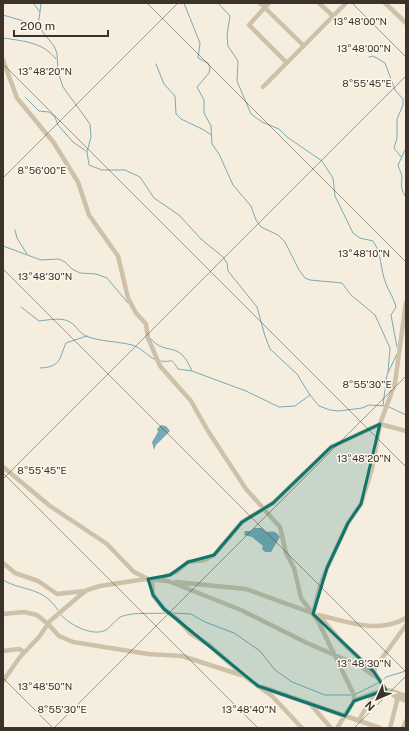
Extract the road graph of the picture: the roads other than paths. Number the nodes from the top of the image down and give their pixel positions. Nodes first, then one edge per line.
1 (260, 3) edge
2 (269, 3) edge
3 (319, 3) edge
4 (346, 3) edge
5 (385, 3) edge
6 (265, 8) junction
7 (333, 16) junction
8 (406, 23) edge
9 (304, 46) junction
10 (3, 60) edge
11 (287, 63) junction
12 (263, 87) dead end
13 (406, 302) edge
14 (380, 424) junction
15 (406, 431) edge
16 (3, 467) edge
17 (264, 509) junction
18 (3, 563) edge
19 (148, 579) junction
20 (157, 580) junction
21 (168, 581) junction
22 (87, 590) junction
23 (3, 614) edge
24 (313, 614) junction
25 (406, 618) edge
26 (48, 624) junction
27 (406, 625) edge
28 (3, 651) edge
29 (24, 652) junction
30 (334, 655) junction
31 (374, 672) junction
32 (244, 676) junction
33 (379, 679) junction
34 (3, 681) edge
35 (258, 686) junction
36 (386, 690) junction
37 (374, 695) junction
38 (402, 697) edge
39 (354, 701) junction
40 (406, 701) edge
41 (310, 704) junction
42 (345, 716) junction
43 (359, 720) junction
44 (406, 721) edge
45 (367, 726) edge
46 (302, 728) edge
47 (331, 728) edge
48 (337, 728) edge
49 (380, 728) edge
50 (390, 728) edge
51 (403, 728) edge

1 - 6 street
2 - 6 street
3 - 7 street
4 - 7 street
5 - 8 street
6 - 9 street
6 - 11 street
7 - 9 street
9 - 11 street
10 - 17 street
11 - 12 street
13 - 14 street
14 - 15 street
14 - 17 street
14 - 24 street
16 - 19 street
17 - 20 street
17 - 24 street
18 - 22 street
19 - 20 street
19 - 22 street
19 - 32 street
20 - 21 street
21 - 24 street
21 - 30 street
22 - 26 street
23 - 26 street
24 - 25 street
24 - 30 street
24 - 31 street
26 - 29 street
26 - 32 street
27 - 31 street
28 - 29 street
29 - 34 street
30 - 33 street
30 - 39 street
31 - 33 street
32 - 35 street
33 - 36 street
35 - 41 street
35 - 46 street
36 - 37 street
36 - 38 street
36 - 38 street
37 - 39 street
37 - 43 street
38 - 40 street
38 - 50 street
39 - 42 street
41 - 42 street
41 - 47 street
42 - 43 street
42 - 48 street
43 - 45 street
44 - 51 street
45 - 49 street

